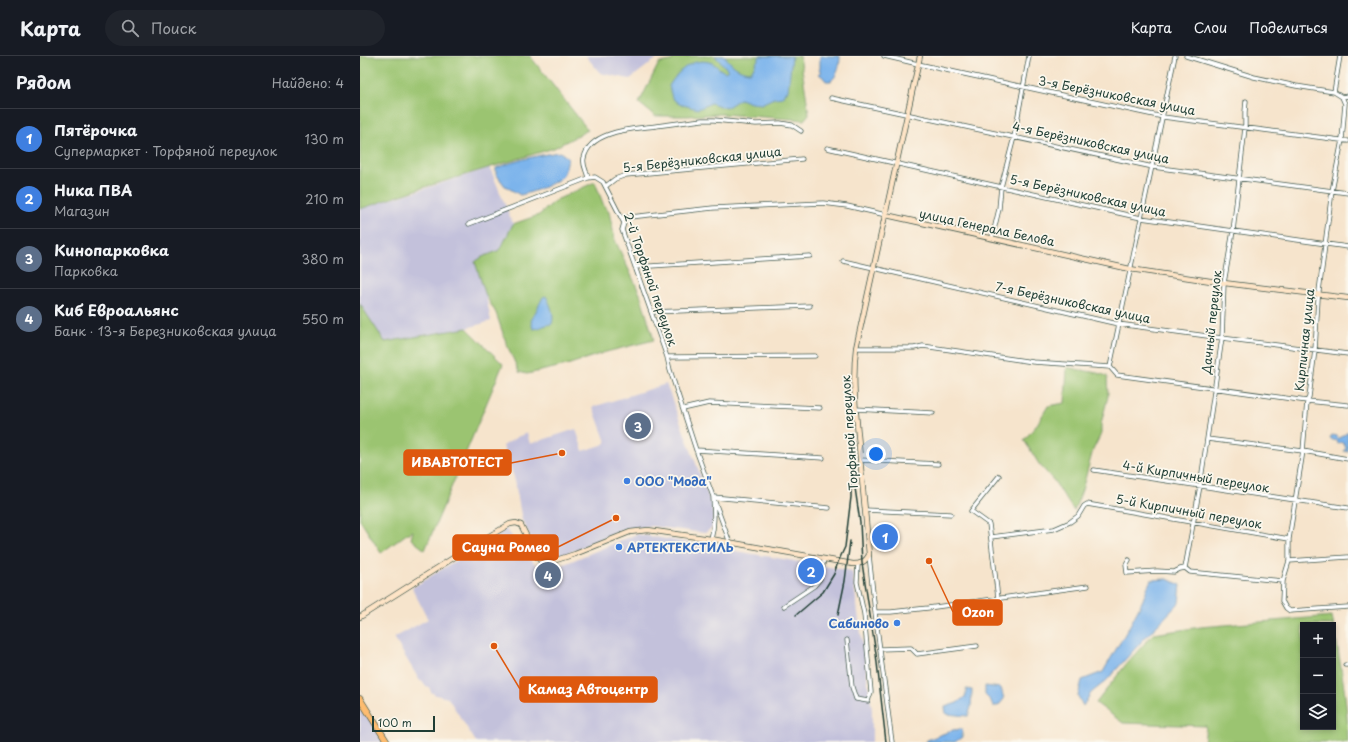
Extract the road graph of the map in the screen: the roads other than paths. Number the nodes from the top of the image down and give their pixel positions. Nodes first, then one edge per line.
1 (884, 56) edge
2 (920, 56) edge
3 (1029, 56) edge
4 (1175, 56) edge
5 (1186, 56) edge
6 (1340, 56) edge
7 (918, 64) junction
8 (1024, 86) junction
9 (1334, 92) junction
10 (1348, 96) edge
11 (1342, 97) junction
12 (832, 98) dead end
13 (1246, 101) dead end
14 (907, 114) junction
15 (1163, 117) junction
16 (1245, 128) junction
17 (801, 131) dead end
18 (1014, 137) junction
19 (1342, 140) junction
20 (1348, 141) edge
21 (827, 148) dead end
22 (802, 158) dead end
23 (896, 164) junction
24 (1153, 167) junction
25 (588, 178) junction
26 (1239, 179) junction
27 (606, 186) junction
28 (1002, 187) junction
29 (1332, 191) junction
30 (1348, 193) edge
31 (886, 215) junction
32 (621, 218) junction
33 (1140, 218) junction
34 (469, 224) dead end
35 (1233, 231) junction
36 (992, 238) junction
37 (1326, 245) junction
38 (1348, 247) edge
39 (810, 256) dead end
40 (843, 261) dead end
41 (635, 267) junction
42 (874, 268) junction
43 (1130, 269) junction
44 (1224, 283) junction
45 (1318, 294) junction
46 (1348, 298) edge
47 (810, 306) dead end
48 (651, 312) junction
49 (1118, 324) junction
50 (1222, 338) junction
51 (856, 348) junction
52 (1315, 350) junction
53 (1348, 354) edge
54 (815, 356) dead end
55 (667, 357) junction
56 (1110, 367) junction
57 (1214, 387) junction
58 (1307, 401) junction
59 (1348, 405) edge
60 (820, 408) dead end
61 (683, 409) junction
62 (855, 410) junction
63 (933, 413) dead end
64 (1207, 439) junction
65 (696, 450) junction
66 (1303, 451) junction
67 (823, 458) dead end
68 (1348, 459) edge
69 (860, 460) junction
70 (938, 464) dead end
71 (1094, 470) dead end
72 (999, 476) dead end
73 (1200, 486) junction
74 (713, 497) junction
75 (1295, 501) junction
76 (829, 508) dead end
77 (1348, 508) edge
78 (865, 510) junction
79 (951, 514) dead end
80 (1194, 522) junction
81 (991, 537) junction
82 (711, 539) junction
83 (1289, 539) junction
84 (730, 543) junction
85 (869, 554) junction
86 (1348, 557) edge
87 (824, 559) junction
88 (1129, 560) dead end
89 (1289, 562) junction
90 (858, 564) junction
91 (1185, 568) junction
92 (1283, 581) junction
93 (1088, 586) dead end
94 (998, 598) junction
95 (784, 606) dead end
96 (1348, 607) edge
97 (875, 612) junction
98 (360, 617) edge
99 (847, 640) dead end
100 (976, 646) dead end
101 (880, 649) junction
102 (360, 699) edge
103 (387, 742) edge
104 (892, 742) edge

1 - 7 street, 3-я Берёзниковская улица
2 - 7 street, Торфяной переулок
3 - 8 street
4 - 15 street
5 - 9 street
6 - 9 street
7 - 8 street, 3-я Берёзниковская улица
7 - 14 street, Торфяной переулок
8 - 15 street, 3-я Берёзниковская улица
8 - 18 street
9 - 11 street
10 - 11 street
11 - 19 street, Кирпичная улица
12 - 14 street, 4-я Берёзниковская улица
13 - 16 street, Дачный переулок
14 - 18 street, 4-я Берёзниковская улица
14 - 23 street, Торфяной переулок
15 - 16 street, 3-я Берёзниковская улица
15 - 24 street
16 - 19 street, 3-я Берёзниковская улица
16 - 26 street, Дачный переулок
17 - 25 street
18 - 24 street, 4-я Берёзниковская улица
18 - 28 street
19 - 20 street, 3-я Берёзниковская улица
19 - 29 street, Кирпичная улица
21 - 23 street, 5-я Берёзниковская улица
22 - 27 street, 5-я Берёзниковская улица
23 - 28 street, 5-я Берёзниковская улица
23 - 31 street, Торфяной переулок
24 - 26 street, 4-я Берёзниковская улица
24 - 33 street
25 - 27 street
25 - 34 street
26 - 29 street, 4-я Берёзниковская улица
26 - 35 street, Дачный переулок
27 - 32 street, 2-й Торфяной переулок
28 - 33 street, 5-я Берёзниковская улица
28 - 36 street
29 - 30 street, 4-я Берёзниковская улица
29 - 37 street, Кирпичная улица
31 - 32 street, улица Генерала Белова
31 - 36 street, улица Генерала Белова
31 - 42 street, Торфяной переулок
32 - 41 street, 2-й Торфяной переулок
33 - 35 street, 5-я Берёзниковская улица
33 - 43 street
35 - 37 street, 5-я Берёзниковская улица
35 - 44 street, Дачный переулок
36 - 43 street, улица Генерала Белова
37 - 38 street, 5-я Берёзниковская улица
37 - 45 street, Кирпичная улица
39 - 41 street
40 - 42 street, 7-я Берёзниковская улица
41 - 48 street, 2-й Торфяной переулок
42 - 49 street, 7-я Берёзниковская улица
42 - 51 street, Торфяной переулок
43 - 44 street, улица Генерала Белова
43 - 49 street
44 - 45 street, улица Генерала Белова
44 - 50 street, Дачный переулок
45 - 46 street, улица Генерала Белова
45 - 52 street, Кирпичная улица
47 - 48 street
48 - 55 street, 2-й Торфяной переулок
49 - 50 street, 7-я Берёзниковская улица
49 - 56 street
50 - 52 street, 7-я Берёзниковская улица
50 - 57 street, Дачный переулок
51 - 56 street
51 - 62 street, Торфяной переулок
52 - 53 street, 7-я Берёзниковская улица
52 - 58 street, Кирпичная улица
54 - 55 street
55 - 61 street, 2-й Торфяной переулок
56 - 57 street
57 - 58 street
57 - 64 street, Дачный переулок
58 - 59 street
58 - 66 street, Кирпичная улица
60 - 61 street
61 - 65 street, 2-й Торфяной переулок
62 - 63 street
62 - 69 street, Торфяной переулок
64 - 66 street
64 - 73 street, Дачный переулок
65 - 67 street
65 - 74 street, 2-й Торфяной переулок
66 - 68 street
66 - 75 street, Кирпичная улица
69 - 70 street
69 - 78 street, Торфяной переулок
71 - 73 street, 4-й Кирпичный переулок
72 - 81 street
73 - 75 street, 4-й Кирпичный переулок
73 - 80 street, Дачный переулок
74 - 76 street
74 - 82 street, 2-й Торфяной переулок
74 - 84 street, 2-й Торфяной переулок
75 - 77 street, 4-й Кирпичный переулок
75 - 83 street, Кирпичная улица
78 - 79 street
78 - 85 street, Торфяной переулок
80 - 81 street, 5-й Кирпичный переулок
80 - 83 street, 5-й Кирпичный переулок
80 - 91 street, Дачный переулок
81 - 94 street
82 - 84 street
82 - 98 street
83 - 89 street, Кирпичная улица
84 - 87 street
85 - 90 street
85 - 97 street, Торфяной переулок
86 - 89 street
87 - 90 street
87 - 95 street
88 - 91 street
89 - 92 street, Кирпичная улица
90 - 99 street
91 - 92 street
92 - 96 street, Кирпичная улица
93 - 94 street
94 - 97 street
97 - 101 street, Торфяной переулок
100 - 101 street
101 - 104 street, Торфяной переулок
102 - 103 main road

